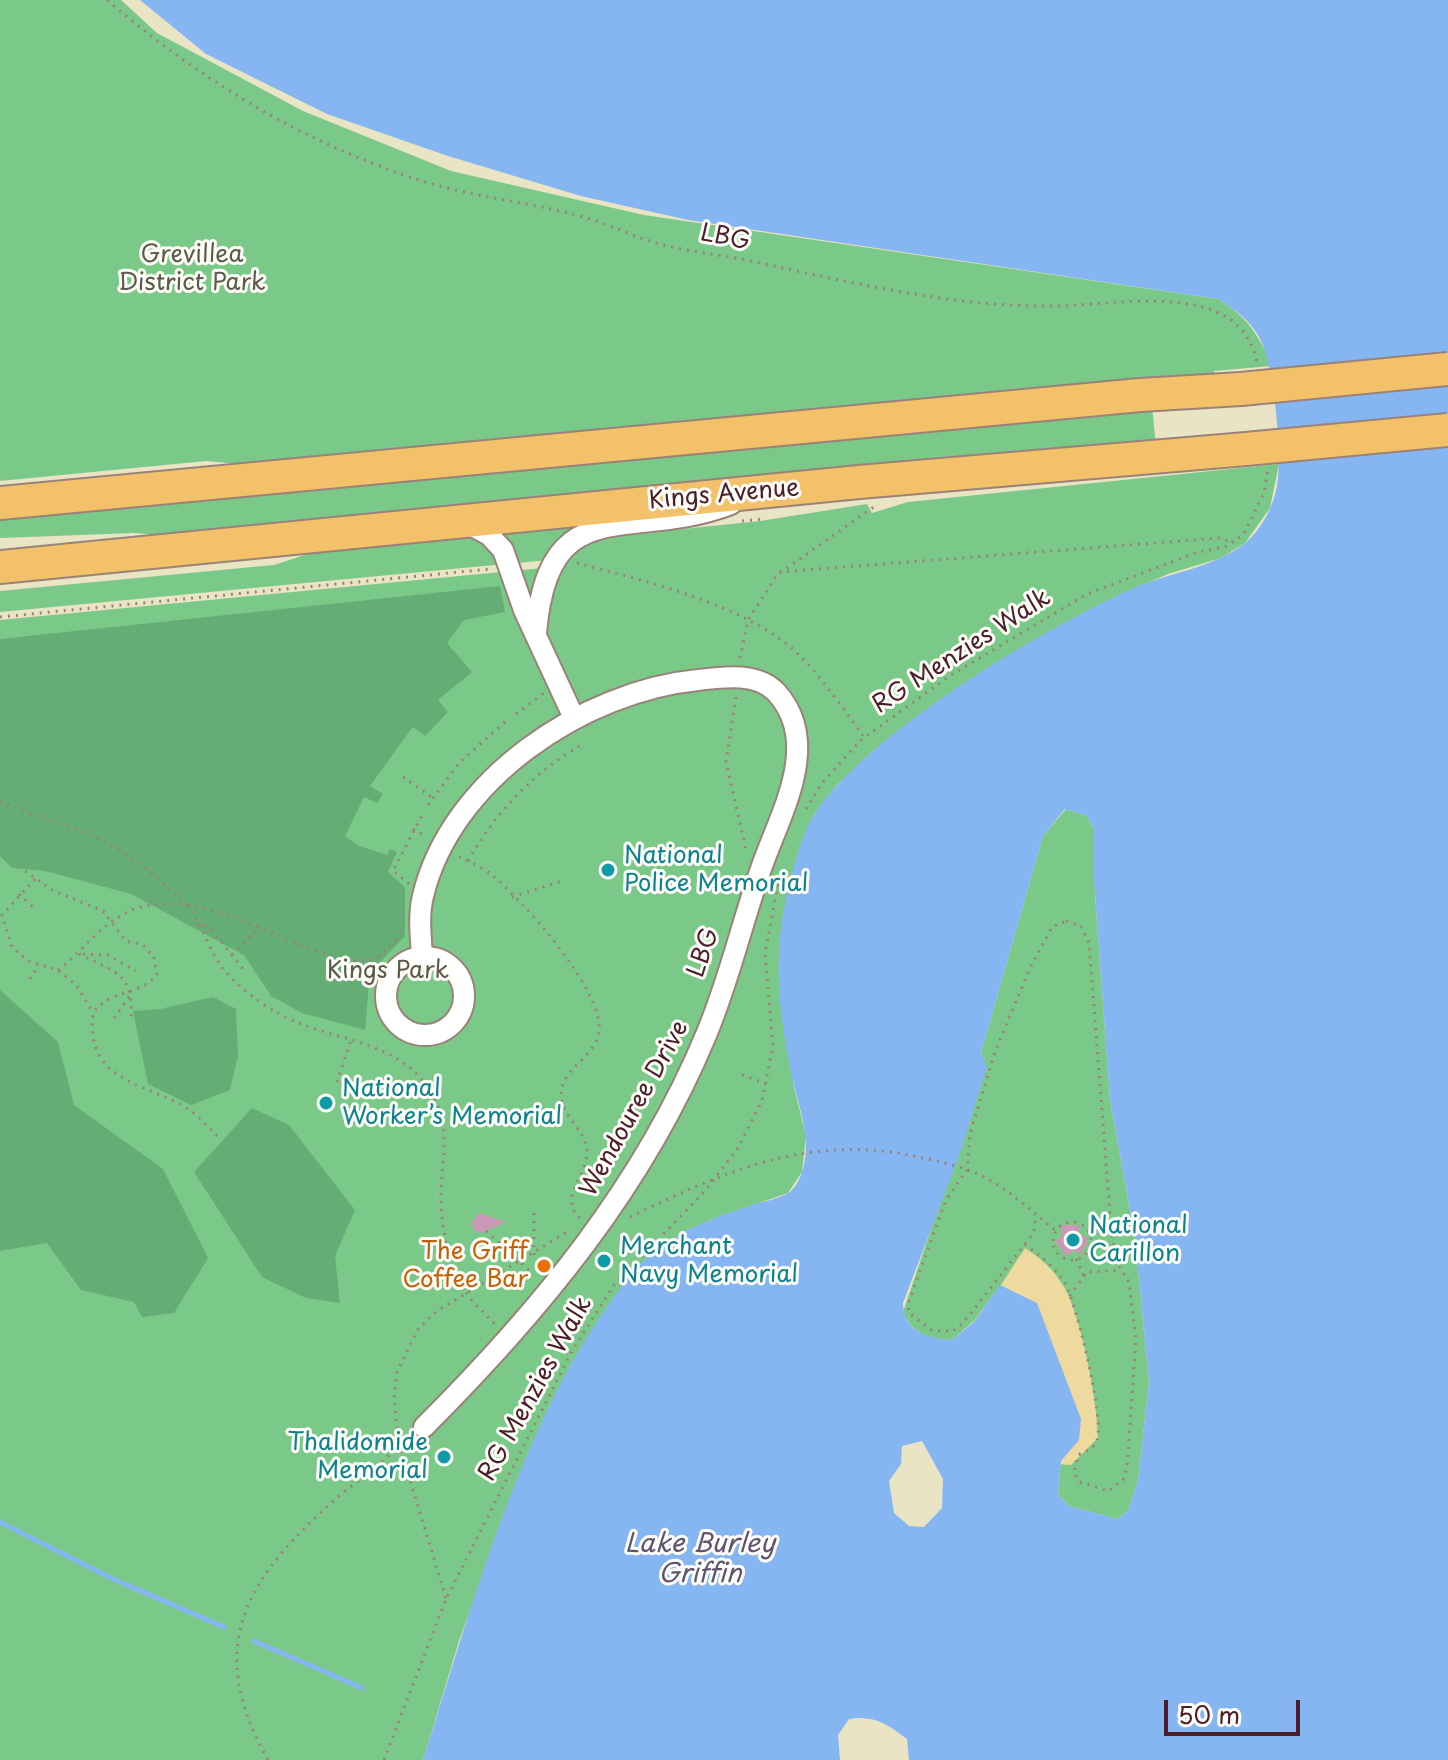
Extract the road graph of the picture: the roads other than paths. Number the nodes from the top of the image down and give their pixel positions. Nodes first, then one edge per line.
1 (1448, 369) edge
2 (1448, 430) edge
3 (761, 492) junction
4 (0, 503) edge
5 (462, 520) junction
6 (0, 567) edge
7 (536, 633) junction
8 (574, 718) junction
9 (422, 957) dead end
10 (424, 1427) dead end

1 - 4 main road, bridge
2 - 3 main road, Kings Avenue, bridge
3 - 5 main road, Kings Avenue
3 - 7 street
5 - 6 main road, Kings Avenue
5 - 7 street
7 - 8 street
8 - 9 street, Wendouree Drive
8 - 10 street, Wendouree Drive

